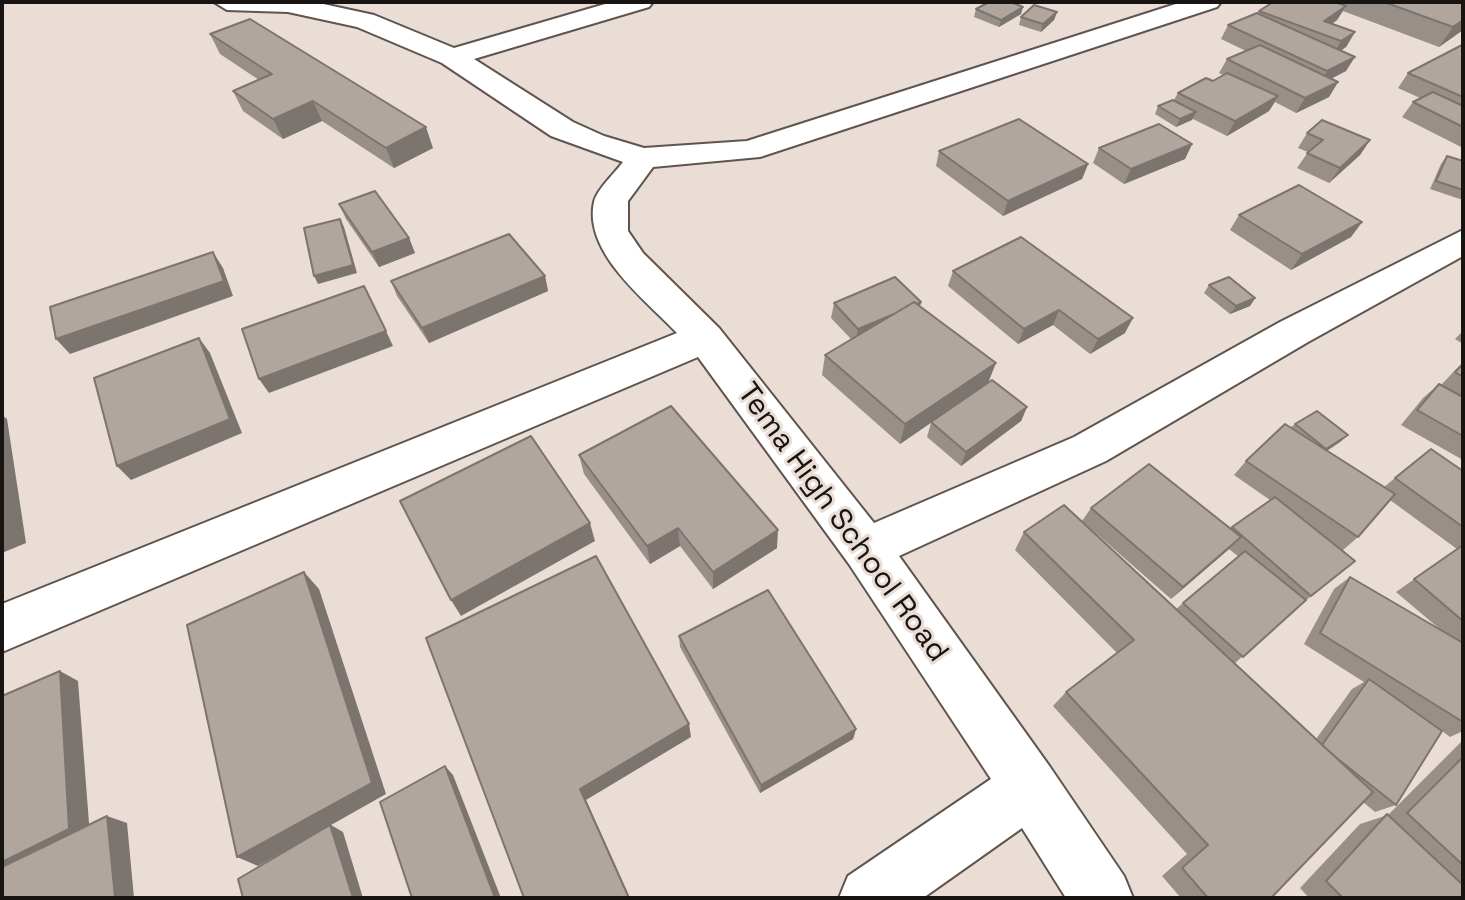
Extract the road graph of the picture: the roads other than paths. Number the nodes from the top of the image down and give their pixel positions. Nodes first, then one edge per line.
1 (227, 2) edge
2 (640, 2) edge
3 (1208, 2) edge
4 (291, 3) edge
5 (452, 57) junction
6 (643, 158) junction
7 (1463, 241) edge
8 (705, 338) junction
9 (866, 549) junction
10 (2, 628) edge
11 (1030, 787) junction
12 (870, 898) edge
13 (1102, 898) edge

1 - 4 street
2 - 5 street
3 - 6 street
4 - 5 street
5 - 6 street
6 - 8 street, Tema High School Road
7 - 9 street
8 - 9 street, Tema High School Road
8 - 10 street
9 - 11 street, Tema High School Road
11 - 12 street
11 - 13 street, Tema High School Road

